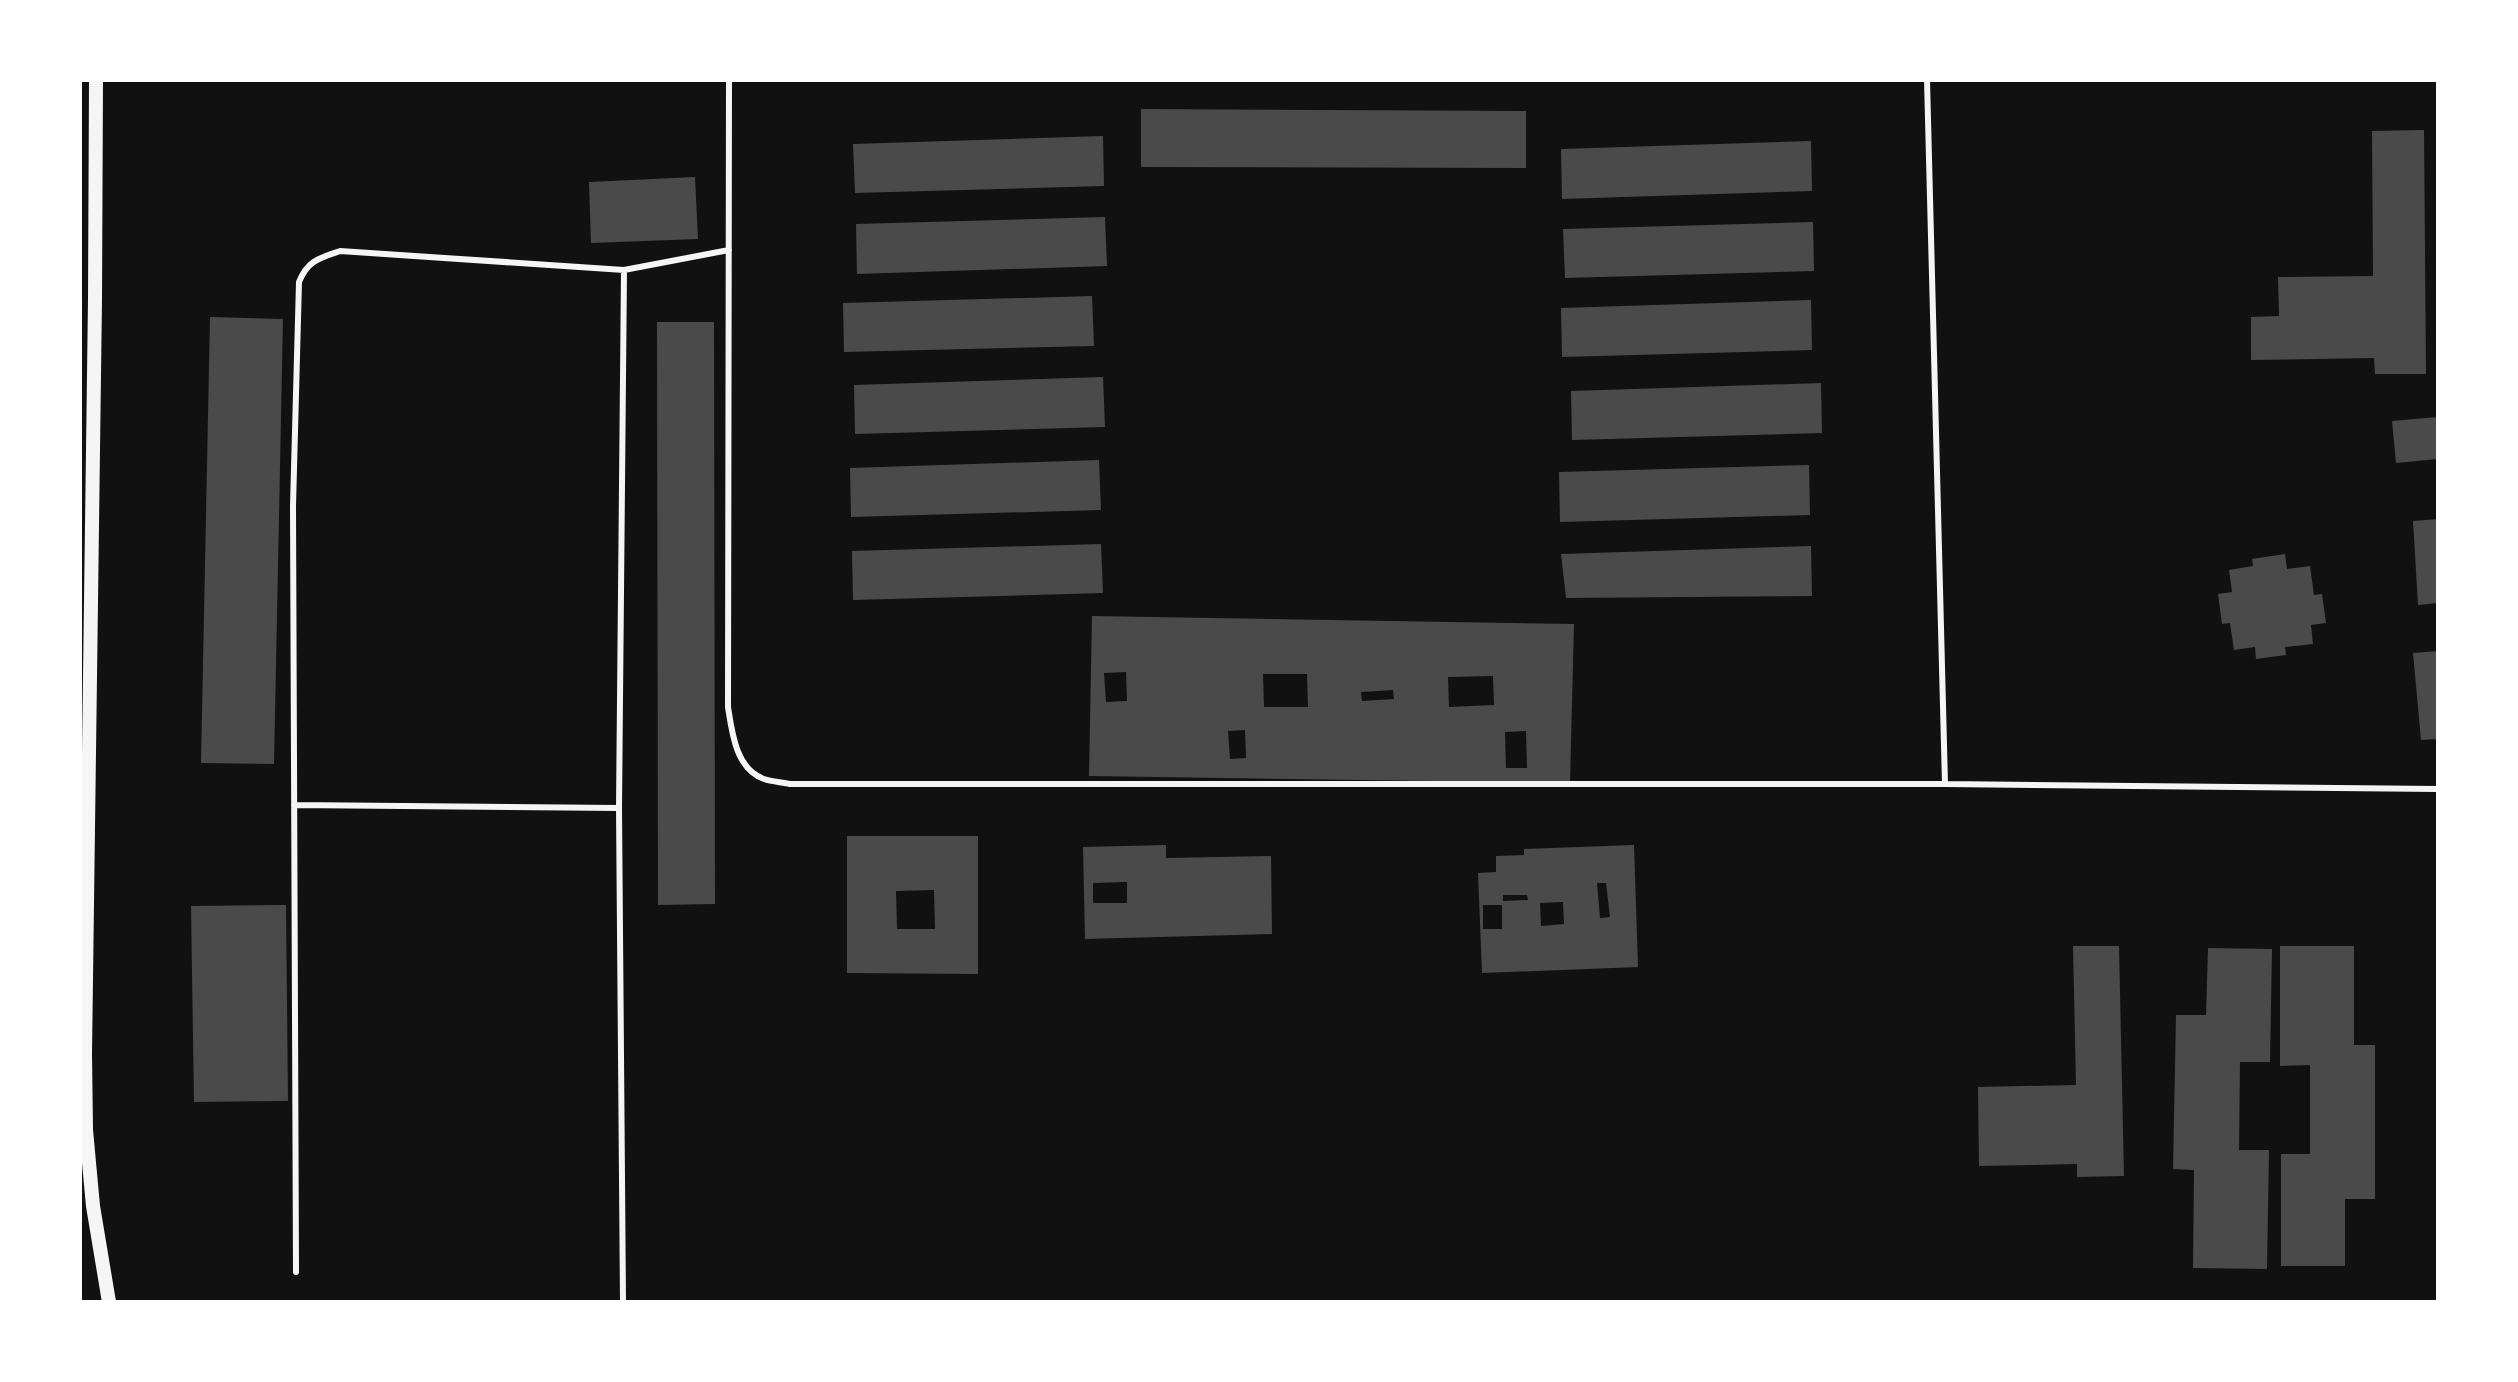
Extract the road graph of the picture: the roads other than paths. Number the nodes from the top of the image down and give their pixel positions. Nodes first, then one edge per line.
1 (96, 80) edge
2 (729, 80) edge
3 (1927, 80) edge
4 (729, 250) junction
5 (624, 270) junction
6 (1945, 784) junction
7 (2438, 789) edge
8 (294, 805) junction
9 (619, 808) junction
10 (296, 1272) dead end
11 (109, 1302) edge
12 (623, 1302) edge

1 - 11 street
2 - 4 lane
3 - 6 lane
4 - 5 lane
4 - 6 lane
5 - 8 lane
5 - 9 lane
6 - 7 lane
8 - 9 lane
8 - 10 lane
9 - 12 lane

